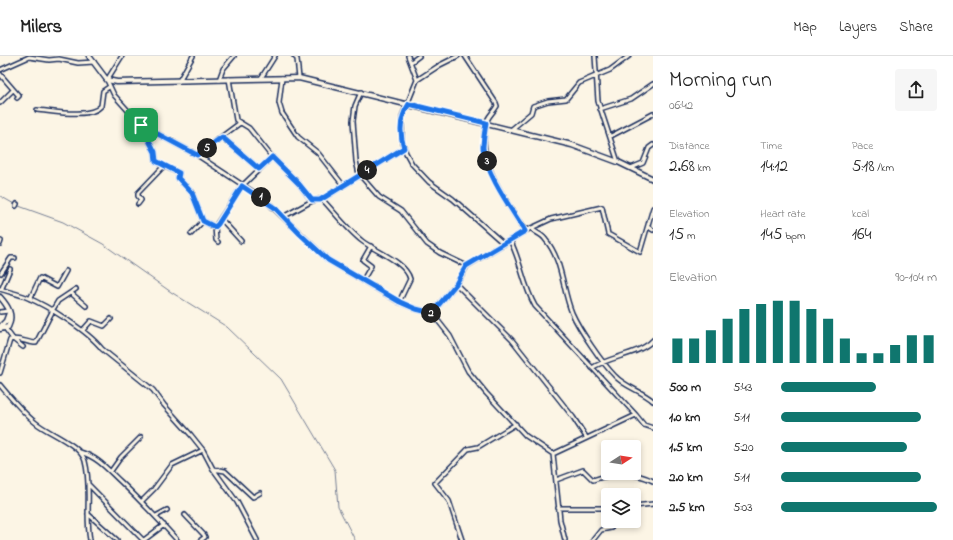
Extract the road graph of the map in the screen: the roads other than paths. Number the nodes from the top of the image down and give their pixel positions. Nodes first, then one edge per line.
1 (89, 56) edge
2 (122, 56) edge
3 (193, 56) edge
4 (234, 56) edge
5 (274, 56) edge
6 (294, 56) edge
7 (408, 56) edge
8 (419, 56) edge
9 (458, 56) edge
10 (465, 56) edge
11 (595, 56) edge
12 (629, 56) edge
13 (299, 57) edge
14 (94, 62) junction
15 (410, 62) junction
16 (0, 70) edge
17 (0, 74) edge
18 (596, 76) junction
19 (261, 78) junction
20 (282, 78) junction
21 (298, 78) junction
22 (229, 79) junction
23 (106, 80) junction
24 (219, 80) junction
25 (417, 80) junction
26 (179, 81) junction
27 (653, 84) edge
28 (109, 87) junction
29 (13, 90) junction
30 (361, 92) junction
31 (16, 98) dead end
32 (0, 103) edge
33 (409, 104) junction
34 (600, 109) junction
35 (36, 110) dead end
36 (653, 114) edge
37 (240, 123) junction
38 (486, 123) junction
39 (141, 125) junction
40 (512, 129) junction
41 (611, 136) junction
42 (222, 137) junction
43 (653, 145) edge
44 (404, 148) junction
45 (197, 155) junction
46 (272, 157) junction
47 (618, 162) junction
48 (162, 166) junction
49 (631, 168) junction
50 (259, 169) junction
51 (359, 174) junction
52 (653, 179) edge
53 (343, 185) junction
54 (242, 186) junction
55 (322, 199) junction
56 (312, 200) junction
57 (138, 204) dead end
58 (653, 208) edge
59 (283, 217) junction
60 (221, 219) junction
61 (203, 221) junction
62 (215, 227) junction
63 (648, 227) junction
64 (531, 228) junction
65 (653, 230) edge
66 (525, 231) junction
67 (191, 234) dead end
68 (510, 240) junction
69 (241, 241) dead end
70 (218, 242) dead end
71 (504, 244) junction
72 (371, 246) junction
73 (15, 258) dead end
74 (466, 266) junction
75 (10, 269) dead end
76 (66, 271) dead end
77 (1, 272) edge
78 (7, 276) junction
79 (363, 280) junction
80 (456, 284) junction
81 (1, 288) edge
82 (76, 289) dead end
83 (71, 293) junction
84 (0, 297) edge
85 (30, 299) junction
86 (400, 302) junction
87 (86, 306) dead end
88 (9, 311) junction
89 (0, 312) edge
90 (52, 312) junction
91 (432, 313) junction
92 (111, 319) dead end
93 (0, 328) edge
94 (5, 328) junction
95 (83, 330) junction
96 (13, 339) junction
97 (652, 341) edge
98 (653, 346) edge
99 (23, 347) dead end
100 (603, 361) junction
101 (592, 368) junction
102 (0, 373) edge
103 (0, 385) edge
104 (653, 401) edge
105 (636, 415) junction
106 (516, 424) junction
107 (653, 428) edge
108 (142, 437) dead end
109 (586, 437) junction
110 (203, 450) junction
111 (80, 452) junction
112 (553, 454) junction
113 (213, 469) junction
114 (111, 471) junction
115 (556, 480) junction
116 (653, 482) edge
117 (88, 484) junction
118 (260, 493) dead end
119 (142, 502) junction
120 (653, 504) edge
121 (641, 505) edge
122 (558, 508) junction
123 (601, 508) edge
124 (167, 510) dead end
125 (88, 514) junction
126 (186, 515) dead end
127 (156, 516) junction
128 (164, 525) junction
129 (611, 528) edge
130 (90, 540) edge
131 (117, 540) edge
132 (144, 540) edge
133 (177, 540) edge
134 (201, 540) edge
135 (257, 540) edge
136 (462, 540) edge
137 (565, 540) edge
138 (593, 540) edge

1 - 14 street
2 - 23 street
3 - 26 street
4 - 24 street
5 - 19 street
6 - 13 street
7 - 15 street
8 - 15 street
9 - 25 street
10 - 38 street
11 - 18 street
12 - 18 street
13 - 21 street
14 - 16 street
14 - 23 street
15 - 25 street
17 - 29 street
18 - 34 street
18 - 40 street
19 - 20 street
19 - 22 street
20 - 21 street
20 - 53 street
21 - 30 street
22 - 24 street
22 - 37 street
23 - 26 street
23 - 28 street
24 - 26 street
25 - 33 street
27 - 34 street
28 - 35 street
28 - 39 street
29 - 31 street
29 - 32 street
30 - 33 street
30 - 51 street
33 - 38 street
33 - 44 street
34 - 41 street
36 - 41 street
37 - 42 street
37 - 46 street
38 - 40 street
38 - 66 street
39 - 45 street
39 - 48 street
40 - 47 street
41 - 47 street
42 - 45 street
42 - 50 street
43 - 49 street
44 - 51 street
44 - 71 street
45 - 54 street
46 - 50 street
46 - 56 street
47 - 49 street
48 - 57 street
48 - 61 street
49 - 52 street
50 - 54 street
51 - 53 street
51 - 74 street
53 - 55 street
54 - 59 street
54 - 60 street
55 - 56 street
55 - 72 street
56 - 59 street
58 - 63 street
59 - 79 street
60 - 62 street
60 - 69 street
61 - 62 street
61 - 67 street
62 - 70 street
63 - 64 street
63 - 65 street
64 - 66 street
64 - 100 street
66 - 68 street
68 - 71 street
68 - 101 street
71 - 74 street
72 - 79 street
72 - 86 street
73 - 77 street
74 - 80 street
75 - 78 street
76 - 85 street
77 - 78 street
78 - 81 street
79 - 86 street
80 - 91 street
80 - 109 street
81 - 85 street
82 - 83 street
83 - 87 street
83 - 90 street
84 - 88 street
85 - 90 street
86 - 91 street
88 - 89 street
88 - 93 street
88 - 94 street
90 - 95 street
90 - 96 street
91 - 106 street
92 - 95 street
93 - 94 street
94 - 96 street
95 - 110 street
96 - 99 street
96 - 102 street
97 - 98 street
97 - 100 street
100 - 101 street
100 - 104 street
101 - 105 street
103 - 111 street
105 - 107 street
105 - 109 street
106 - 112 street
106 - 136 street
108 - 114 street
109 - 112 street
110 - 113 street
110 - 119 street
111 - 114 street
111 - 117 street
112 - 115 street
113 - 118 street
113 - 135 street
114 - 119 street
115 - 116 street
115 - 122 street
117 - 125 street
117 - 132 street
119 - 127 street
120 - 121 street
122 - 123 street
122 - 137 street
124 - 127 street
125 - 130 street
125 - 131 street
126 - 134 street
127 - 128 street
128 - 132 street
128 - 133 street
129 - 138 street

